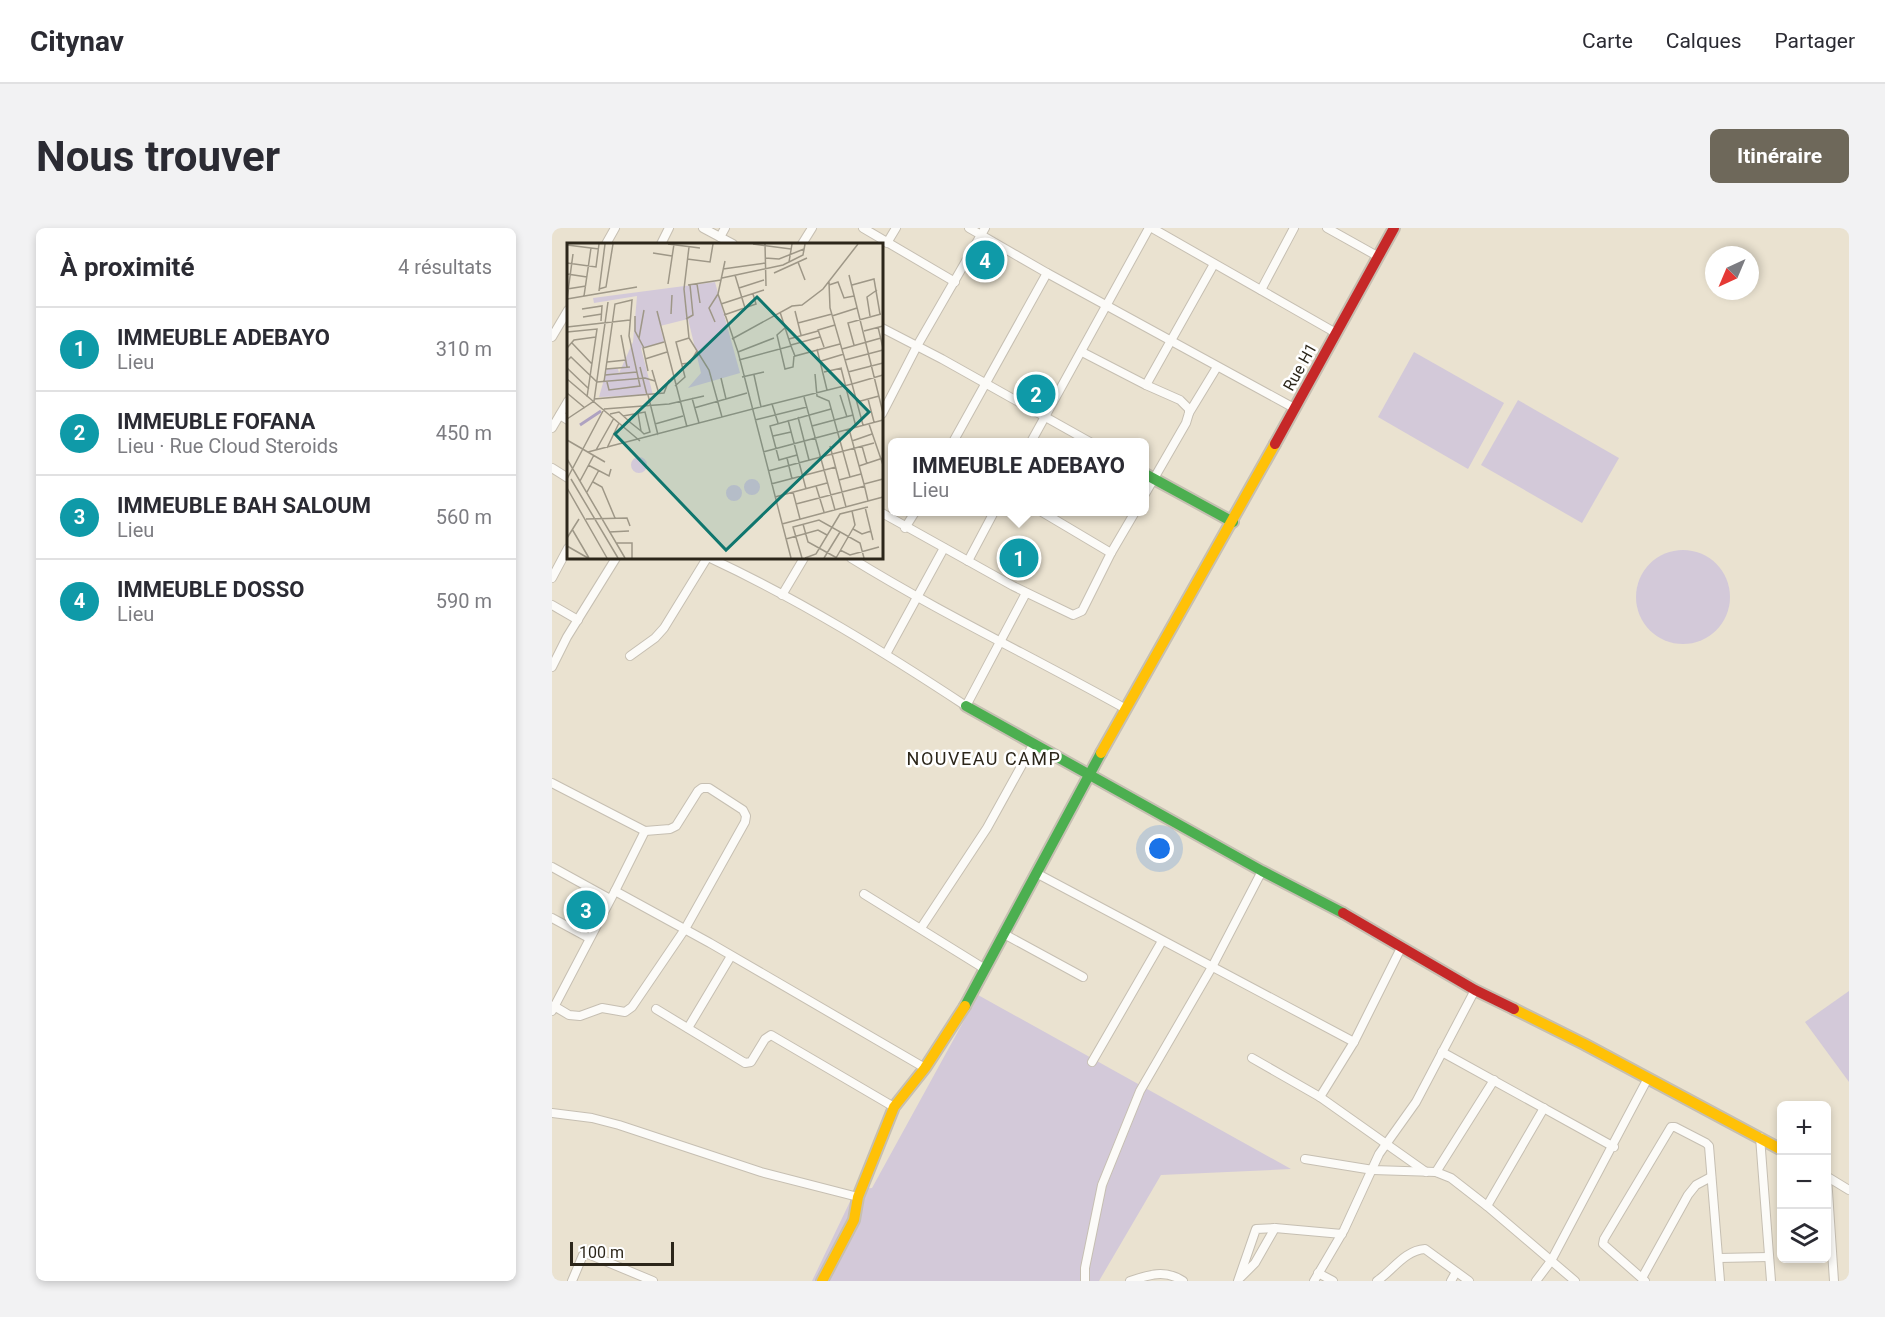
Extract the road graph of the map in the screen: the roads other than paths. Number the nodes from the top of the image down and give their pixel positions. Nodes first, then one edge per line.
1 (615, 228) edge
2 (669, 228) edge
3 (704, 228) edge
4 (725, 228) edge
5 (812, 228) edge
6 (863, 228) edge
7 (896, 228) edge
8 (969, 228) edge
9 (1150, 228) edge
10 (1294, 228) edge
11 (1327, 228) edge
12 (1394, 228) edge
13 (983, 232) edge
14 (720, 237) junction
15 (607, 243) edge
16 (662, 243) edge
17 (731, 243) edge
18 (803, 243) edge
19 (887, 243) junction
20 (1379, 257) junction
21 (1214, 264) junction
22 (1047, 273) junction
23 (955, 282) junction
24 (1261, 290) junction
25 (1107, 305) junction
26 (567, 311) edge
27 (884, 329) edge
28 (553, 332) edge
29 (1336, 333) junction
30 (1171, 339) junction
31 (917, 346) junction
32 (1082, 352) junction
33 (1217, 367) junction
34 (986, 384) junction
35 (1146, 385) junction
36 (567, 403) edge
37 (1294, 408) junction
38 (884, 410) edge
39 (1190, 413) junction
40 (560, 415) junction
41 (1045, 417) junction
42 (567, 419) edge
43 (552, 428) edge
44 (955, 438) edge
45 (1033, 438) edge
46 (1083, 438) edge
47 (552, 468) edge
48 (1149, 476) edge
49 (567, 477) edge
50 (884, 514) edge
51 (913, 516) edge
52 (992, 516) edge
53 (1049, 516) edge
54 (1133, 516) edge
55 (1233, 522) junction
56 (906, 528) junction
57 (944, 548) junction
58 (567, 550) edge
59 (1111, 553) junction
60 (615, 560) edge
61 (708, 560) edge
62 (713, 560) edge
63 (803, 560) edge
64 (854, 560) edge
65 (968, 561) junction
66 (552, 578) edge
67 (1026, 592) junction
68 (782, 595) junction
69 (918, 597) junction
70 (552, 606) edge
71 (578, 620) junction
72 (1000, 640) junction
73 (886, 654) junction
74 (630, 656) dead end
75 (552, 667) edge
76 (966, 706) junction
77 (1126, 709) junction
78 (1033, 745) junction
79 (1089, 775) junction
80 (552, 783) edge
81 (645, 831) junction
82 (552, 867) edge
83 (1262, 871) junction
84 (1036, 873) junction
85 (864, 894) dead end
86 (613, 895) junction
87 (552, 918) edge
88 (921, 928) junction
89 (685, 929) junction
90 (1004, 933) junction
91 (589, 938) junction
92 (1162, 941) junction
93 (1401, 948) junction
94 (731, 956) junction
95 (1212, 967) junction
96 (985, 969) junction
97 (1083, 977) dead end
98 (1474, 990) junction
99 (553, 1009) edge
100 (656, 1009) dead end
101 (688, 1028) junction
102 (1354, 1042) junction
103 (1442, 1052) junction
104 (1252, 1058) dead end
105 (1092, 1062) dead end
106 (925, 1068) junction
107 (1648, 1078) junction
108 (1494, 1080) junction
109 (1320, 1097) junction
110 (894, 1107) junction
111 (1544, 1108) junction
112 (552, 1113) edge
113 (1760, 1137) junction
114 (1386, 1145) junction
115 (1614, 1147) junction
116 (1777, 1147) edge
117 (1305, 1159) dead end
118 (1373, 1170) junction
119 (1426, 1172) junction
120 (1436, 1172) junction
121 (1711, 1177) junction
122 (1849, 1190) edge
123 (858, 1197) junction
124 (1487, 1206) junction
125 (1275, 1228) junction
126 (1342, 1234) junction
127 (1769, 1257) junction
128 (1719, 1258) junction
129 (1551, 1261) junction
130 (1456, 1272) junction
131 (1318, 1273) junction
132 (1239, 1280) edge
133 (1643, 1280) edge
134 (572, 1281) edge
135 (653, 1281) edge
136 (822, 1281) edge
137 (1085, 1281) edge
138 (1130, 1281) edge
139 (1183, 1281) edge
140 (1314, 1281) edge
141 (1333, 1281) edge
142 (1377, 1281) edge
143 (1451, 1281) edge
144 (1469, 1281) edge
145 (1536, 1281) edge
146 (1575, 1281) edge
147 (1720, 1281) edge
148 (1771, 1281) edge
149 (1834, 1281) edge

1 - 15 street
2 - 16 street
3 - 14 street
4 - 14 street
5 - 18 street
6 - 19 street
7 - 19 street
8 - 13 street
9 - 21 street
9 - 25 street
10 - 24 street
11 - 20 street
12 - 20 street, Rue H1
13 - 22 street
13 - 23 street
14 - 17 street
19 - 23 street
20 - 29 street, Rue H1
21 - 24 street
21 - 30 street
22 - 25 street
22 - 34 street
23 - 31 street
24 - 29 street
25 - 30 street
25 - 32 street
26 - 28 street
27 - 31 street
29 - 37 street, Rue H1
30 - 33 street
30 - 35 street
31 - 34 street
31 - 38 street
32 - 35 street
32 - 41 street
33 - 37 street
33 - 39 street
34 - 41 street
34 - 44 street
35 - 39 street
36 - 40 street
37 - 55 street, Rue H1
39 - 48 street
40 - 42 street
40 - 43 street
41 - 45 street
41 - 46 street
47 - 49 street
48 - 55 street
50 - 56 street
51 - 56 street
52 - 65 street
53 - 59 street
54 - 59 street
55 - 77 street, Rue H1
56 - 57 street
57 - 65 street
57 - 69 street
58 - 66 street
59 - 67 street
60 - 71 street
61 - 74 street
62 - 68 street
63 - 68 street
64 - 69 street
65 - 67 street
67 - 72 street
68 - 73 street
69 - 72 street
69 - 73 street
70 - 71 street
71 - 75 street
72 - 76 street
72 - 77 street
73 - 76 street
76 - 78 street
77 - 79 street, Rue H1
78 - 79 street
78 - 88 street
79 - 83 street
79 - 84 street, Rue H1
80 - 81 street
81 - 86 street
81 - 89 street
82 - 86 street
83 - 93 street
83 - 95 street
84 - 90 street, Rue H1
84 - 92 street
85 - 88 street
86 - 89 street
86 - 91 street
87 - 91 street
88 - 96 street
89 - 94 street
89 - 99 street
90 - 96 street, Rue H1
90 - 97 street
91 - 99 street
92 - 95 street
92 - 105 street
93 - 98 street
93 - 102 street
94 - 101 street
94 - 106 street
95 - 102 street
95 - 137 street
96 - 106 street, Rue H1
98 - 103 street
98 - 107 street
100 - 101 street
101 - 110 street
102 - 109 street
103 - 108 street
103 - 114 street
104 - 109 street
106 - 110 street, Rue H1
107 - 113 street
107 - 115 street
108 - 111 street
108 - 120 street
109 - 114 street
110 - 123 street, Rue H1
111 - 115 street
111 - 124 street
112 - 123 street
113 - 116 street
113 - 127 street
114 - 118 street
114 - 119 street
115 - 129 street
117 - 118 street
118 - 119 street
118 - 126 street
119 - 120 street
120 - 124 street
121 - 128 street
121 - 133 street
121 - 133 street
122 - 149 street
123 - 136 street, Rue H1
124 - 129 street
125 - 126 street
125 - 132 street
125 - 132 street
126 - 131 street
127 - 128 street
127 - 148 street
128 - 147 street
129 - 145 street
129 - 146 street
130 - 142 street
130 - 143 street
130 - 144 street
131 - 140 street
131 - 141 street
134 - 135 street
138 - 139 street

